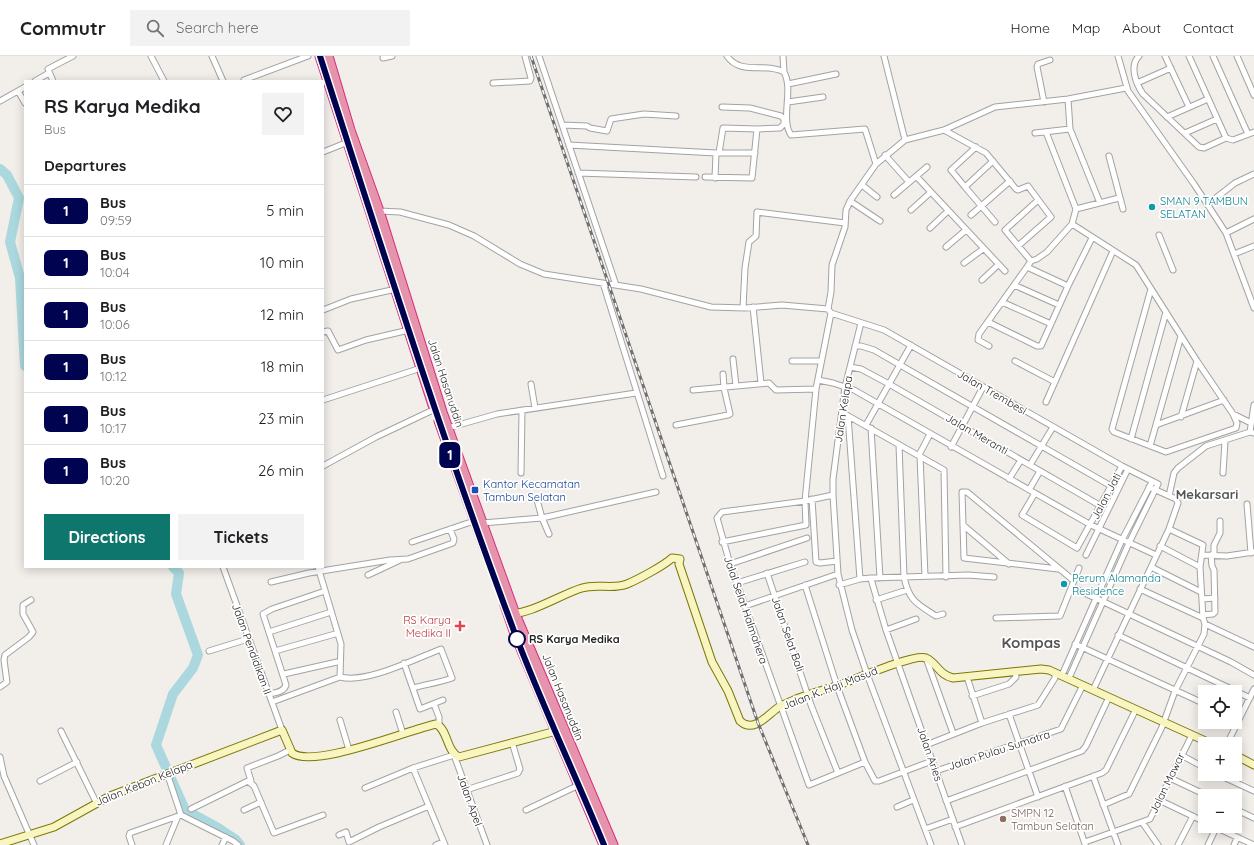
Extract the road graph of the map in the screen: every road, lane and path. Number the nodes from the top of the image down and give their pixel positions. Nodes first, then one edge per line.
1 (72, 56) edge
2 (151, 56) edge
3 (212, 56) edge
4 (308, 56) edge
5 (320, 56) edge
6 (328, 56) edge
7 (392, 56) edge
8 (525, 56) edge
9 (539, 56) edge
10 (726, 56) edge
11 (783, 56) edge
12 (884, 56) edge
13 (1118, 56) edge
14 (1139, 56) edge
15 (1165, 56) edge
16 (1189, 56) edge
17 (1213, 56) edge
18 (1237, 56) edge
19 (383, 58) dead end
20 (1050, 60) dead end
21 (1171, 68) junction
22 (784, 72) junction
23 (48, 73) junction
24 (836, 74) dead end
25 (37, 80) edge
26 (52, 80) edge
27 (163, 80) edge
28 (223, 80) edge
29 (244, 80) edge
30 (493, 83) dead end
31 (1137, 83) junction
32 (788, 84) junction
33 (24, 87) edge
34 (1126, 88) junction
35 (18, 91) junction
36 (1254, 95) edge
37 (823, 97) dead end
38 (1068, 99) junction
39 (1208, 99) junction
40 (0, 101) edge
41 (24, 101) edge
42 (788, 102) junction
43 (1044, 102) junction
44 (722, 107) dead end
45 (1189, 107) junction
46 (676, 116) dead end
47 (1167, 117) junction
48 (1217, 119) junction
49 (562, 125) junction
50 (757, 129) junction
51 (1070, 129) junction
52 (944, 130) junction
53 (1046, 132) junction
54 (1254, 132) edge
55 (1035, 133) dead end
56 (1185, 133) junction
57 (1248, 134) junction
58 (1226, 138) junction
59 (905, 140) junction
60 (348, 142) junction
61 (569, 145) junction
62 (976, 147) junction
63 (324, 152) edge
64 (717, 153) junction
65 (755, 153) junction
66 (885, 155) junction
67 (1109, 156) dead end
68 (993, 161) junction
69 (876, 164) junction
70 (927, 166) dead end
71 (578, 173) junction
72 (1254, 174) edge
73 (916, 176) junction
74 (696, 177) dead end
75 (705, 177) dead end
76 (715, 178) junction
77 (1010, 181) junction
78 (909, 182) junction
79 (862, 185) junction
80 (965, 187) junction
81 (931, 192) junction
82 (894, 195) dead end
83 (877, 198) dead end
84 (1119, 198) junction
85 (850, 201) junction
86 (1037, 201) junction
87 (1100, 202) junction
88 (1208, 204) junction
89 (982, 206) junction
90 (1076, 209) junction
91 (1122, 209) dead end
92 (911, 210) dead end
93 (379, 211) junction
94 (948, 211) junction
95 (971, 215) dead end
96 (1254, 219) edge
97 (880, 221) dead end
98 (995, 222) dead end
99 (845, 223) junction
100 (1072, 224) junction
101 (930, 228) dead end
102 (966, 230) junction
103 (1226, 233) junction
104 (1159, 235) dead end
105 (1092, 238) junction
106 (1018, 246) junction
107 (1254, 246) edge
108 (946, 247) dead end
109 (984, 249) junction
110 (1113, 251) junction
111 (1234, 254) junction
112 (1031, 261) junction
113 (964, 263) dead end
114 (998, 265) junction
115 (1027, 267) junction
116 (1173, 270) dead end
117 (1005, 272) dead end
118 (982, 280) dead end
119 (603, 283) junction
120 (616, 285) junction
121 (1014, 285) junction
122 (1068, 286) junction
123 (396, 289) junction
124 (1151, 289) junction
125 (1252, 296) edge
126 (1002, 302) junction
127 (1059, 305) junction
128 (753, 307) junction
129 (743, 308) junction
130 (1254, 308) edge
131 (324, 310) edge
132 (830, 311) junction
133 (1166, 312) junction
134 (988, 322) junction
135 (861, 323) junction
136 (1051, 324) junction
137 (409, 330) junction
138 (324, 332) edge
139 (1181, 336) junction
140 (911, 345) junction
141 (854, 346) junction
142 (989, 346) dead end
143 (733, 359) dead end
144 (792, 361) dead end
145 (821, 361) junction
146 (1015, 361) dead end
147 (1197, 362) junction
148 (899, 365) junction
149 (850, 367) junction
150 (421, 368) junction
151 (723, 374) dead end
152 (818, 380) junction
153 (1055, 382) junction
154 (761, 383) junction
155 (531, 384) dead end
156 (889, 384) junction
157 (736, 386) junction
158 (845, 386) junction
159 (983, 387) junction
160 (724, 388) junction
161 (816, 389) junction
162 (693, 390) dead end
163 (636, 394) junction
164 (324, 400) edge
165 (1224, 400) junction
166 (1046, 402) dead end
167 (877, 405) junction
168 (1254, 405) edge
169 (972, 407) junction
170 (536, 408) junction
171 (435, 409) junction
172 (522, 410) junction
173 (843, 413) junction
174 (1233, 414) junction
175 (848, 416) junction
176 (1181, 417) junction
177 (1251, 423) junction
178 (676, 425) dead end
179 (866, 425) junction
180 (1156, 425) junction
181 (962, 426) junction
182 (1053, 426) junction
183 (448, 428) junction
184 (871, 428) junction
185 (1252, 432) edge
186 (930, 434) junction
187 (1131, 439) junction
188 (1225, 441) junction
189 (899, 445) junction
190 (1042, 446) junction
191 (1150, 446) junction
192 (951, 447) junction
193 (920, 456) junction
194 (1021, 460) junction
195 (324, 465) edge
196 (1030, 466) junction
197 (1122, 466) junction
198 (1128, 469) junction
199 (1040, 471) junction
200 (522, 473) dead end
201 (1223, 473) dead end
202 (663, 476) dead end
203 (1009, 479) junction
204 (1152, 481) junction
205 (1111, 486) junction
206 (1149, 487) junction
207 (1029, 490) junction
208 (1156, 490) junction
209 (656, 492) dead end
210 (1035, 493) junction
211 (832, 495) junction
212 (1169, 496) junction
213 (537, 500) dead end
214 (812, 500) junction
215 (805, 501) junction
216 (1247, 504) dead end
217 (1101, 506) junction
218 (1138, 511) junction
219 (1144, 515) junction
220 (542, 518) junction
221 (1220, 521) dead end
222 (478, 522) junction
223 (963, 525) junction
224 (1091, 525) junction
225 (1098, 528) junction
226 (450, 529) junction
227 (1169, 529) junction
228 (549, 534) dead end
229 (807, 538) dead end
230 (1122, 540) junction
231 (412, 542) dead end
232 (722, 542) junction
233 (1129, 543) junction
234 (1160, 546) junction
235 (1253, 552) edge
236 (1086, 555) dead end
237 (1156, 555) junction
238 (1202, 555) junction
239 (1212, 555) junction
240 (400, 560) junction
241 (837, 561) junction
242 (805, 562) dead end
243 (730, 564) junction
244 (1010, 564) junction
245 (1151, 567) junction
246 (1200, 567) junction
247 (223, 568) edge
248 (1079, 568) dead end
249 (1058, 569) junction
250 (319, 570) edge
251 (767, 573) junction
252 (838, 574) junction
253 (368, 575) dead end
254 (925, 576) junction
255 (904, 577) junction
256 (946, 577) junction
257 (994, 577) dead end
258 (880, 578) junction
259 (860, 579) junction
260 (871, 579) dead end
261 (1073, 580) junction
262 (270, 582) dead end
263 (736, 583) junction
264 (805, 585) junction
265 (839, 585) junction
266 (1072, 587) junction
267 (1140, 589) junction
268 (907, 590) junction
269 (322, 592) dead end
270 (1201, 592) junction
271 (774, 596) junction
272 (1096, 598) junction
273 (1215, 598) junction
274 (1202, 599) junction
275 (31, 600) dead end
276 (876, 600) junction
277 (1104, 602) junction
278 (745, 606) junction
279 (328, 613) dead end
280 (512, 613) junction
281 (943, 614) dead end
282 (1129, 614) junction
283 (1203, 616) junction
284 (996, 618) dead end
285 (916, 619) dead end
286 (1205, 624) junction
287 (886, 630) junction
288 (269, 632) junction
289 (335, 634) dead end
290 (1118, 635) junction
291 (248, 639) junction
292 (1075, 644) junction
293 (1198, 646) junction
294 (1254, 647) edge
295 (1083, 648) junction
296 (209, 651) dead end
297 (275, 651) junction
298 (926, 658) junction
299 (1107, 659) junction
300 (336, 662) dead end
301 (404, 663) junction
302 (898, 663) junction
303 (1188, 668) junction
304 (1016, 671) junction
305 (284, 674) junction
306 (867, 674) junction
307 (1058, 674) junction
308 (1254, 675) edge
309 (340, 677) junction
310 (966, 677) junction
311 (1069, 678) junction
312 (1083, 684) junction
313 (837, 686) junction
314 (0, 687) edge
315 (413, 688) junction
316 (1254, 689) edge
317 (1093, 690) junction
318 (1175, 691) junction
319 (269, 694) junction
320 (808, 694) junction
321 (972, 696) junction
322 (1109, 697) junction
323 (1250, 698) junction
324 (443, 700) dead end
325 (1198, 701) edge
326 (272, 702) junction
327 (434, 704) junction
328 (779, 707) junction
329 (1136, 709) junction
330 (1242, 711) edge
331 (396, 712) dead end
332 (1009, 714) junction
333 (340, 720) dead end
334 (1164, 722) junction
335 (982, 723) junction
336 (439, 725) junction
337 (282, 730) junction
338 (560, 730) junction
339 (61, 731) dead end
340 (953, 733) junction
341 (403, 734) junction
342 (268, 735) junction
343 (1192, 735) junction
344 (1198, 738) edge
345 (512, 742) junction
346 (1018, 742) junction
347 (926, 745) junction
348 (288, 747) junction
349 (349, 750) junction
350 (454, 755) junction
351 (1181, 755) junction
352 (0, 757) edge
353 (1242, 759) edge
354 (932, 761) junction
355 (77, 762) junction
356 (865, 762) junction
357 (1198, 764) edge
358 (1254, 765) edge
359 (413, 768) junction
360 (904, 771) junction
361 (936, 771) junction
362 (1029, 771) junction
363 (167, 773) junction
364 (838, 773) junction
365 (2, 776) edge
366 (1093, 776) junction
367 (1170, 778) junction
368 (40, 781) dead end
369 (251, 781) junction
370 (1231, 781) edge
371 (579, 785) junction
372 (1065, 786) junction
373 (365, 788) dead end
374 (466, 790) junction
375 (1198, 791) edge
376 (1254, 792) edge
377 (1038, 797) junction
378 (913, 800) junction
379 (1160, 800) junction
380 (946, 801) junction
381 (96, 802) junction
382 (261, 802) junction
383 (1103, 805) junction
384 (429, 806) junction
385 (896, 807) dead end
386 (191, 809) dead end
387 (244, 810) dead end
388 (526, 810) dead end
389 (1242, 812) edge
390 (323, 815) dead end
391 (179, 816) junction
392 (1193, 816) junction
393 (1198, 818) edge
394 (1254, 818) edge
395 (953, 819) junction
396 (1142, 822) junction
397 (955, 827) junction
398 (925, 829) junction
399 (1114, 833) junction
400 (1213, 833) edge
401 (1227, 833) edge
402 (30, 836) junction
403 (339, 836) dead end
404 (226, 837) junction
405 (1237, 838) junction
406 (1085, 843) edge
407 (444, 844) edge
408 (1, 845) edge
409 (34, 845) edge
410 (132, 845) edge
411 (166, 845) edge
412 (222, 845) edge
413 (238, 845) edge
414 (436, 845) edge
415 (487, 845) edge
416 (604, 845) edge
417 (613, 845) edge
418 (931, 845) edge
419 (962, 845) edge
420 (1118, 845) edge
421 (1158, 845) edge
422 (1178, 845) edge
423 (1208, 845) edge
424 (1234, 845) edge
425 (1254, 845) edge

1 - 23 street
2 - 27 street
3 - 28 street
4 - 29 street
5 - 60 highway, Jalan Hasanuddin
6 - 93 highway, Jalan Hasanuddin
7 - 19 street
8 - 30 street
9 - 49 street
10 - 22 street
11 - 22 street
12 - 59 street
13 - 34 street
14 - 31 street
15 - 21 street
16 - 39 street
17 - 57 street
18 - 36 street
20 - 43 street
21 - 31 street
21 - 45 street
22 - 32 street
23 - 25 street
23 - 26 street
24 - 32 street
31 - 47 street
32 - 42 street
33 - 35 street
34 - 38 street
34 - 88 street
35 - 40 street
35 - 41 street
37 - 42 street
38 - 43 street
38 - 51 street
39 - 45 street
39 - 48 street
42 - 69 street
43 - 52 street
44 - 50 street
45 - 47 street
46 - 49 street
47 - 56 street
48 - 56 street
48 - 58 street
49 - 61 street
50 - 64 street
50 - 65 street
51 - 53 street
51 - 87 street
52 - 59 street
52 - 62 street
53 - 55 street
53 - 90 street
54 - 57 street
56 - 58 street
57 - 58 street
59 - 66 street
60 - 63 street
60 - 123 highway, Jalan Hasanuddin
61 - 64 street
61 - 71 street
62 - 68 street
62 - 80 street
64 - 65 street
64 - 76 street
65 - 76 street
66 - 69 street
66 - 78 street
67 - 84 street
68 - 77 street
68 - 80 street
69 - 79 street
70 - 73 street
71 - 74 street
71 - 120 street
72 - 88 street
73 - 78 street
73 - 81 street
75 - 76 street
77 - 86 street
77 - 89 street
78 - 82 street
79 - 83 street
79 - 85 street
80 - 89 street
81 - 92 street
81 - 94 street
84 - 87 street
84 - 91 street
85 - 97 street
85 - 99 street
86 - 106 street
86 - 106 street
87 - 90 street
88 - 103 street
89 - 95 street
89 - 98 street
90 - 100 street
93 - 119 street, Jalan Trembesi
93 - 183 highway, Jalan Hasanuddin
94 - 101 street
94 - 102 street
96 - 103 street
99 - 129 street
99 - 132 street
100 - 105 street
100 - 112 street
102 - 108 street
102 - 109 street
103 - 111 street
104 - 116 street
105 - 110 street
105 - 122 street
106 - 112 street
107 - 111 street
109 - 113 street
109 - 114 street
110 - 124 street
110 - 153 street
111 - 125 street
112 - 115 street
114 - 117 street
114 - 118 street
115 - 121 street
115 - 122 street
119 - 120 street, Jalan Trembesi
119 - 163 street
120 - 129 street, Jalan Trembesi
121 - 126 street
121 - 127 street
122 - 127 street
123 - 131 street
123 - 137 highway, Jalan Hasanuddin
124 - 133 street
124 - 187 street
125 - 130 street
126 - 134 street
126 - 136 street
127 - 136 street
128 - 129 street, Jalan Trembesi
128 - 132 street, Jalan Trembesi
128 - 154 street
132 - 135 street, Jalan Trembesi
132 - 145 street
133 - 139 street
133 - 187 street
134 - 136 street
134 - 142 street
135 - 140 street, Jalan Trembesi
135 - 141 street, Jalan Kelapa
137 - 138 street
137 - 150 highway, Jalan Hasanuddin
139 - 147 street
139 - 180 street
140 - 148 street
140 - 159 street, Jalan Trembesi
141 - 148 street
141 - 149 street, Jalan Kelapa
143 - 157 street
144 - 145 street
145 - 152 street
146 - 153 street
147 - 165 street
147 - 176 street
148 - 156 street
148 - 169 street
149 - 156 street, Jalan Meranti
149 - 158 street, Jalan Kelapa
150 - 164 street
150 - 171 highway, Jalan Hasanuddin
151 - 160 street
152 - 158 street
152 - 161 street
153 - 166 street
154 - 157 street
154 - 161 street
155 - 170 street
156 - 167 street
156 - 181 street, Jalan Meranti
157 - 160 street
158 - 167 street
158 - 173 street, Jalan Kelapa
159 - 169 street
159 - 182 street, Jalan Trembesi
160 - 162 street
160 - 178 street
161 - 215 street
163 - 170 street
163 - 202 street
165 - 174 street
165 - 176 street
167 - 179 street
167 - 186 street
168 - 177 street
169 - 181 street
169 - 190 street
170 - 172 street
171 - 195 street
171 - 222 highway, Jalan Hasanuddin
172 - 183 street
172 - 200 street
173 - 175 street
173 - 211 street, Jalan Kelapa
174 - 177 street
174 - 191 street
175 - 179 street
175 - 259 street
176 - 180 street
177 - 185 street
179 - 184 street
180 - 191 street
181 - 192 street
181 - 194 street, Jalan Meranti
182 - 190 street
182 - 197 street, Jalan Trembesi
183 - 222 highway, Jalan Hasanuddin
184 - 189 street
184 - 258 street
185 - 188 street
186 - 192 street
186 - 193 street
187 - 191 street
188 - 201 street
188 - 212 street
189 - 193 street
189 - 255 street
190 - 196 street
190 - 205 street
192 - 203 street
193 - 254 street
193 - 256 street
194 - 196 street, Jalan Meranti
194 - 203 street
196 - 199 street, Jalan Meranti
197 - 198 street, Jalan Trembesi
197 - 205 street, Jalan Jati
198 - 204 street, Jalan Trembesi
198 - 225 street, Jalan Jati
199 - 207 street
199 - 217 street, Jalan Meranti
203 - 207 street
204 - 206 street
204 - 208 street
205 - 217 street, Jalan Jati
206 - 208 street
206 - 218 street
207 - 210 street
208 - 212 street
208 - 219 street
209 - 220 street
210 - 224 street
210 - 224 street, Jalan Jati
211 - 214 street
211 - 241 street, Jalan Kelapa
212 - 227 street
213 - 220 street
214 - 215 street
214 - 241 street
215 - 232 street
215 - 232 street, Jalal Selat Halmahera
216 - 235 street
217 - 224 street, Jalan Jati
218 - 219 street
218 - 230 street
219 - 233 street
220 - 222 street
220 - 228 street
221 - 239 street
222 - 226 street
222 - 280 highway, Jalan Hasanuddin
223 - 244 street
223 - 244 street
223 - 249 street
224 - 225 street
225 - 230 street
225 - 236 street, Jalan Jati
226 - 231 street
226 - 240 street
227 - 234 street
227 - 238 street
229 - 243 street
230 - 233 street
230 - 272 street
232 - 243 street, Jalal Selat Halmahera
233 - 237 street
233 - 277 street
234 - 237 street
234 - 246 street
235 - 239 street
237 - 245 street
238 - 239 street
238 - 246 street
239 - 273 street
240 - 250 street
240 - 253 street
241 - 252 street, Jalan Kelapa
242 - 251 street
243 - 263 street, Jalal Selat Halmahera
244 - 249 street
245 - 267 street
245 - 270 street
246 - 270 street
247 - 291 street, Jalan Pendidikan II
248 - 261 street
249 - 261 street
250 - 262 street
250 - 309 street
251 - 263 street
251 - 271 street, Jalan Selat Bali
252 - 264 street
252 - 265 street, Jalan Kelapa
254 - 255 street
254 - 256 street
255 - 258 street
255 - 268 street
256 - 257 street
258 - 259 street
259 - 265 street
260 - 276 street, Jalan Aries
261 - 266 street
263 - 278 street, Jalal Selat Halmahera
264 - 271 street
264 - 313 street
265 - 306 street, Jalan Kelapa
266 - 272 street
266 - 284 street
267 - 282 street
267 - 283 street
268 - 276 street
268 - 281 street
269 - 288 street
270 - 274 street
271 - 278 street
271 - 320 street, Jalan Selat Bali
272 - 277 street
272 - 292 street
273 - 274 street
273 - 283 street
274 - 283 street
275 - 314 street
276 - 287 street, Jalan Aries
277 - 282 street
277 - 295 street
278 - 328 street, Jalal Selat Halmahera
279 - 288 street
280 - 328 street, Jalan K. Haji Masud
280 - 338 highway, Jalan Hasanuddin
282 - 290 street
282 - 293 street
283 - 286 street
285 - 287 street
286 - 293 street
286 - 294 street
287 - 302 street, Jalan Aries
288 - 297 street
289 - 297 street
290 - 299 street
290 - 303 street
291 - 296 street
291 - 319 street, Jalan Pendidikan II
292 - 295 street
292 - 307 street
293 - 303 street
293 - 308 street
295 - 299 street
295 - 311 street
297 - 305 street
298 - 302 street, Jalan K. Haji Masud
298 - 310 street
298 - 340 street
299 - 317 street
299 - 318 street
300 - 305 street
301 - 309 street
301 - 315 street
301 - 315 street
302 - 306 street, Jalan K. Haji Masud
302 - 347 street, Jalan Aries
303 - 318 street
303 - 323 street
304 - 307 street
304 - 310 street
304 - 321 street
305 - 319 street
306 - 313 street, Jalan K. Haji Masud
306 - 360 street, Jalan Kelapa
307 - 311 street
307 - 332 street
309 - 326 street
310 - 321 street
311 - 312 street
312 - 317 street
312 - 346 street, Jalan Pulau Sumatra
313 - 320 street, Jalan K. Haji Masud
313 - 356 street
315 - 327 street
316 - 323 street
317 - 322 street
318 - 325 street
318 - 334 street
319 - 326 street, Jalan Pendidikan II
320 - 328 street, Jalan K. Haji Masud
320 - 364 street, Jalan Selat Bali
321 - 335 street
322 - 329 street
322 - 362 street
323 - 330 street
324 - 327 street
326 - 337 street, Jalan Pendidikan II
327 - 336 street
328 - 364 street, Jalal Selat Halmahera
329 - 334 street
329 - 366 street
331 - 341 street
332 - 335 street
332 - 346 street
333 - 349 street
334 - 343 street
334 - 383 street
335 - 340 street
336 - 341 street
336 - 350 street
337 - 342 street, Jalan Kebon Kelapa
337 - 348 street
338 - 345 street
338 - 371 highway, Jalan Hasanuddin
338 - 417 highway, Jalan Hasanuddin
339 - 355 street
340 - 347 street
341 - 349 street
342 - 348 street
342 - 363 street, Jalan Kebon Kelapa
343 - 344 street
343 - 351 street, Jalan Mawar
345 - 350 street
345 - 374 street
346 - 361 street, Jalan Pulau Sumatra
346 - 362 street
347 - 354 street, Jalan Aries
348 - 349 street
348 - 369 street
350 - 359 street
350 - 374 street, Jalan Apel
351 - 357 street
351 - 367 street, Jalan Mawar
352 - 365 street
353 - 358 street
354 - 360 street
354 - 361 street, Jalan Aries
355 - 368 street
355 - 381 street
356 - 360 street
356 - 364 street
359 - 373 street
359 - 384 street
360 - 378 street, Jalan Kelapa
361 - 380 street, Jalan Aries
362 - 377 street
362 - 380 street
363 - 381 street, Jalan Kebon Kelapa
363 - 391 street
365 - 402 street
366 - 372 street
366 - 383 street
367 - 375 street
367 - 379 street, Jalan Mawar
369 - 382 street
369 - 386 street
370 - 376 street
371 - 388 street
371 - 416 highway, Jalan Hasanuddin
372 - 377 street
372 - 406 street
374 - 415 street, Jalan Apel
377 - 397 street
378 - 385 street
378 - 398 street, Jalan Kelapa
379 - 392 street
379 - 396 street, Jalan Mawar
380 - 395 street, Jalan Aries
381 - 402 street, Jalan Kebon Kelapa
382 - 387 street
382 - 390 street
383 - 399 street
384 - 403 street
384 - 407 street
389 - 394 street
391 - 404 street
391 - 410 street
391 - 411 street
392 - 393 street
392 - 422 street
395 - 397 street, Jalan Aries
395 - 398 street
396 - 399 street, Jalan Mawar
396 - 421 street
397 - 419 street, Jalan Aries
398 - 418 street, Jalan Kelapa
399 - 406 street, Jalan Mawar
399 - 420 street
400 - 423 street
401 - 405 street
402 - 408 street, Jalan Kebon Kelapa
402 - 409 street
404 - 412 street
404 - 413 street
405 - 424 street
405 - 425 street
407 - 414 street

